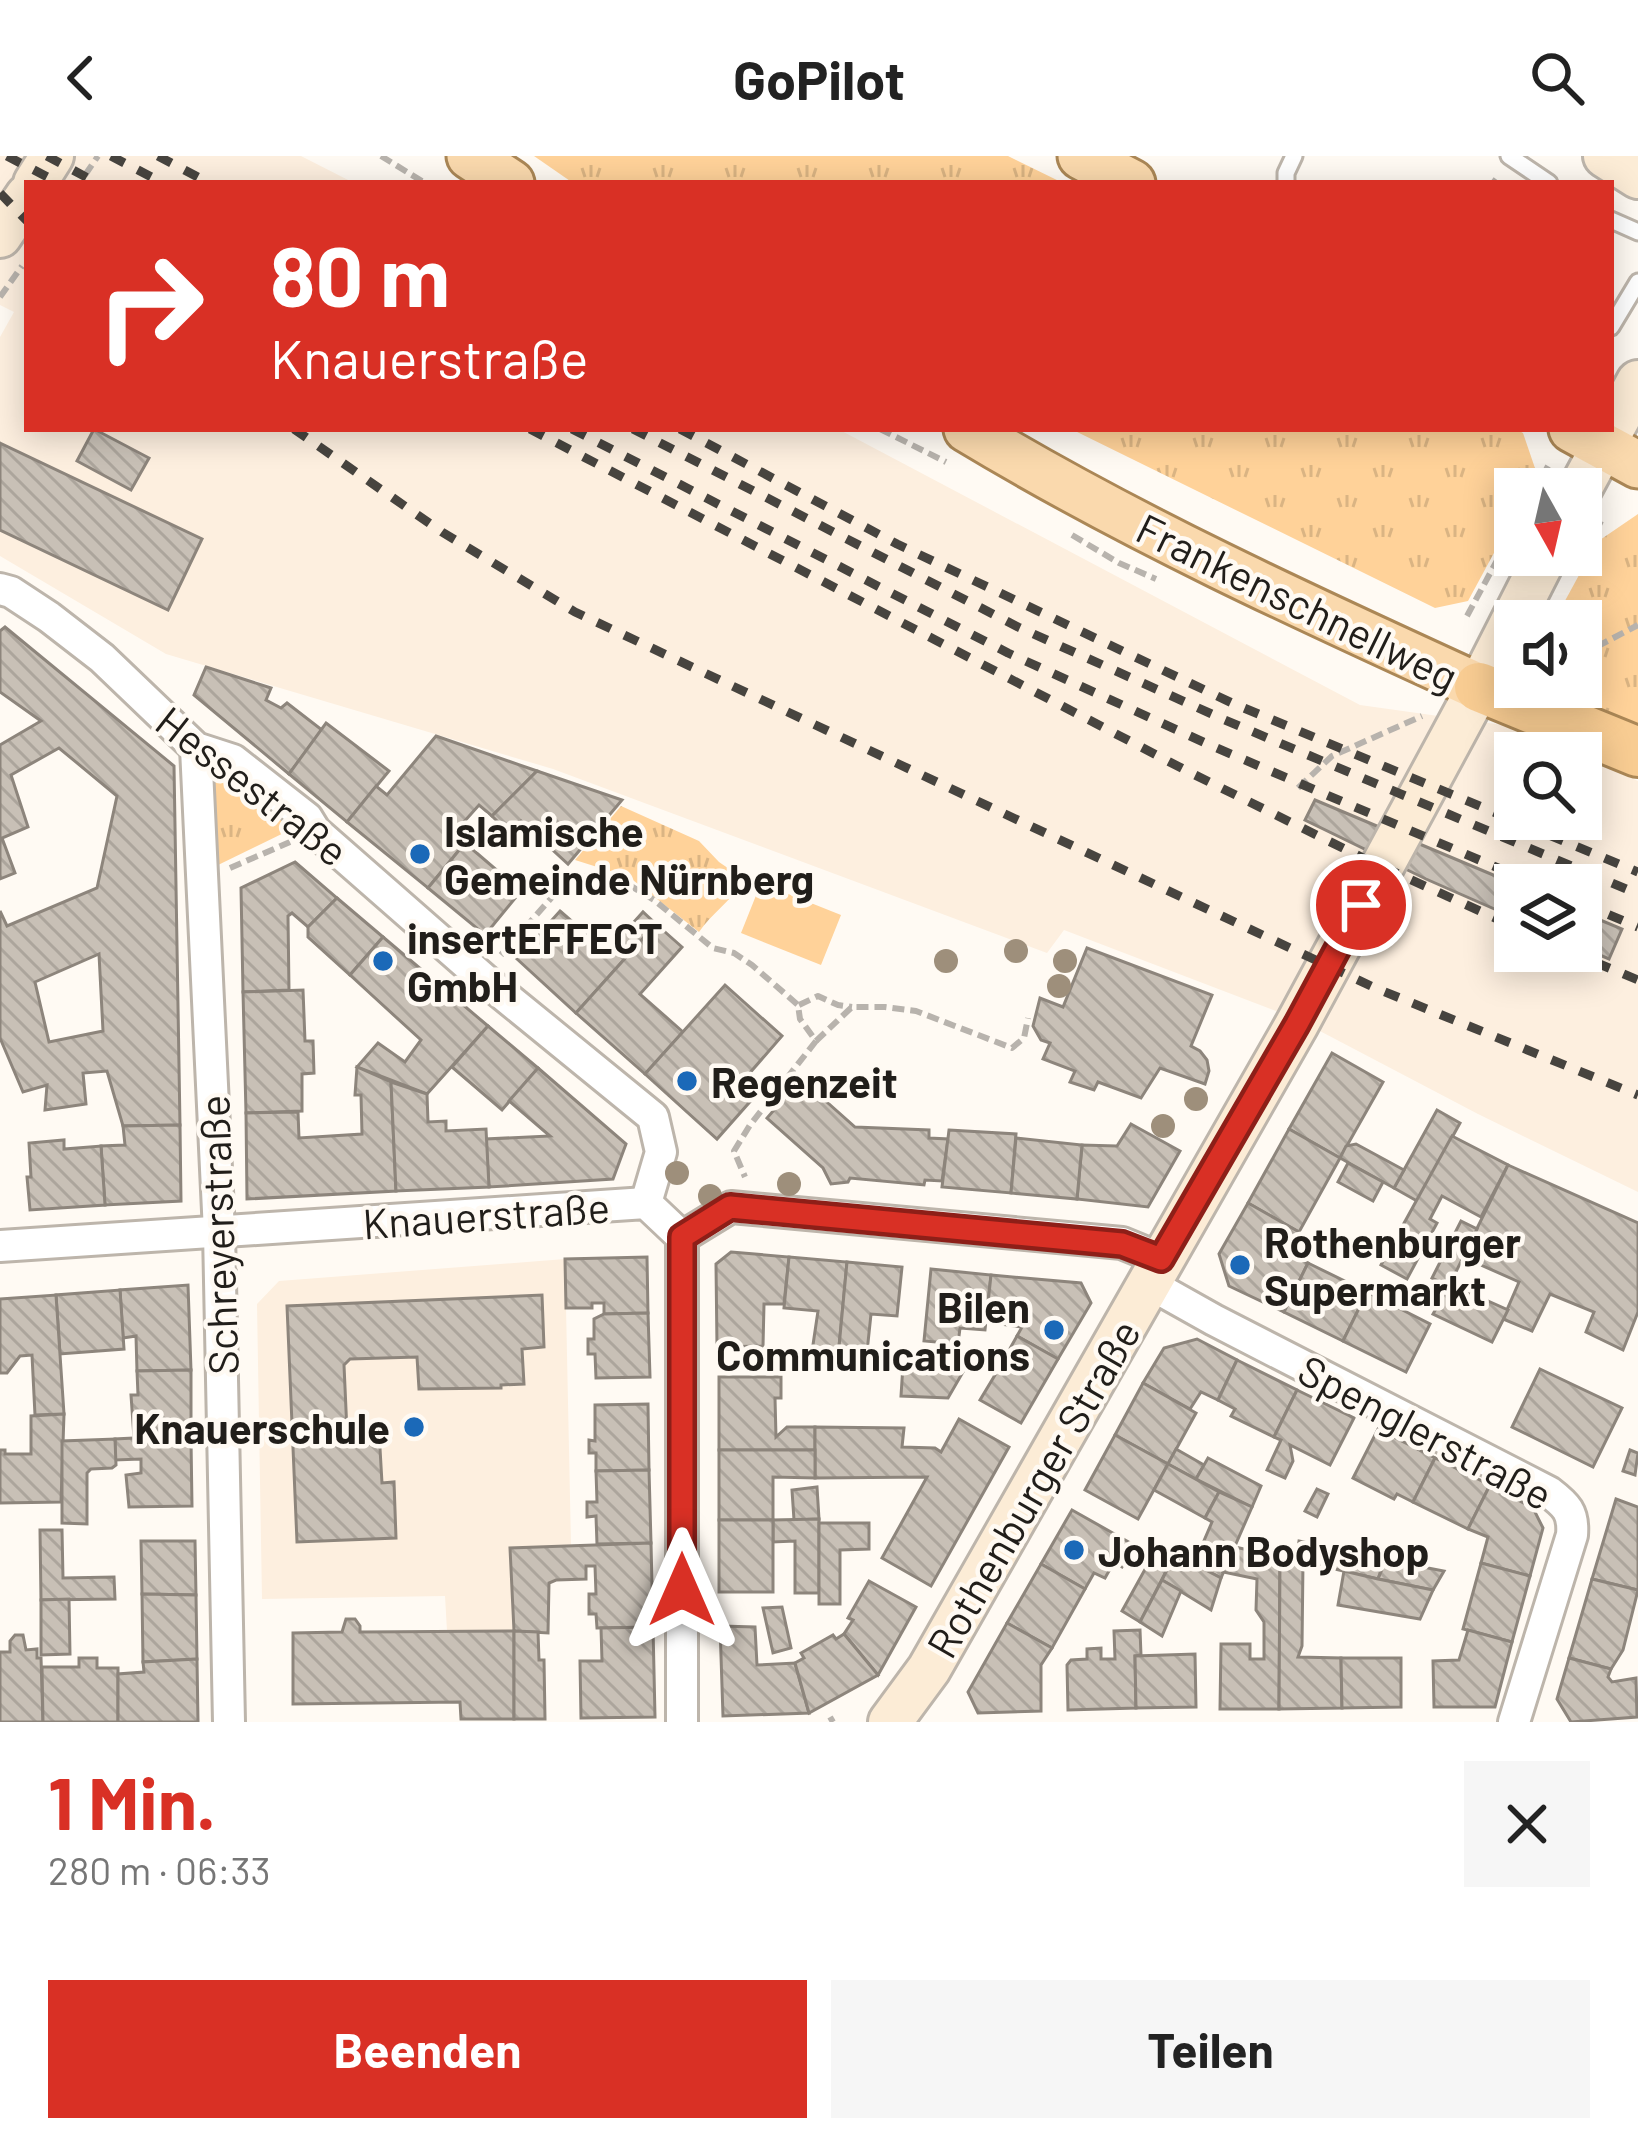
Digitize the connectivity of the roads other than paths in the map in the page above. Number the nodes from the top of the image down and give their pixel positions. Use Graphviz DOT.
graph roads {
  1 [pos="470,156"];
  2 [pos="1081,156"];
  3 [pos="1119,156"];
  4 [pos="1509,156"];
  5 [pos="1605,156"];
  6 [pos="1638,177"];
  7 [pos="506,180"];
  8 [pos="1126,180"];
  9 [pos="1146,180"];
  10 [pos="1545,180"];
  11 [pos="24,200"];
  12 [pos="0,236"];
  13 [pos="1638,283"];
  14 [pos="1614,322"];
  15 [pos="1638,382"];
  16 [pos="1614,427"];
  17 [pos="973,432"];
  18 [pos="1612,432"];
  19 [pos="1593,467"];
  20 [pos="1553,576"];
  21 [pos="0,589"];
  22 [pos="1479,687"];
  23 [pos="196,748"];
  24 [pos="1638,752"];
  25 [pos="646,1203"];
  26 [pos="219,1232"];
  27 [pos="682,1237"];
  28 [pos="0,1246"];
  29 [pos="1155,1271"];
  30 [pos="893,1721"];
  31 [pos="230,1722"];
  32 [pos="682,1722"];
  33 [pos="1514,1722"];
  1 -- 7 [label="main road"];
  2 -- 8 [label="main road"];
  3 -- 9 [label="main road"];
  4 -- 10 [label="lane"];
  5 -- 6 [label="main road"];
  11 -- 12 [label="main road"];
  13 -- 14 [label="lane"];
  15 -- 16 [label="main road"];
  17 -- 22 [label="main road, Frankenschnellweg"];
  18 -- 19 [label="main road"];
  20 -- 22 [label="main road, Rothenburger Straße"];
  21 -- 23 [label="street, Hessestraße"];
  22 -- 24 [label="highway, Frankenschnellweg"];
  22 -- 29 [label="main road, Rothenburger Straße"];
  23 -- 25 [label="street, Hessestraße"];
  23 -- 26 [label="street, Schreyerstraße"];
  25 -- 26 [label="street, Knauerstraße"];
  25 -- 27 [label="street, Knauerstraße"];
  26 -- 28 [label="street, Knauerstraße"];
  26 -- 31 [label="street, Schreyerstraße"];
  27 -- 29 [label="street"];
  27 -- 32 [label="street"];
  29 -- 30 [label="main road, Rothenburger Straße"];
  29 -- 33 [label="street, Spenglerstraße"];
}
